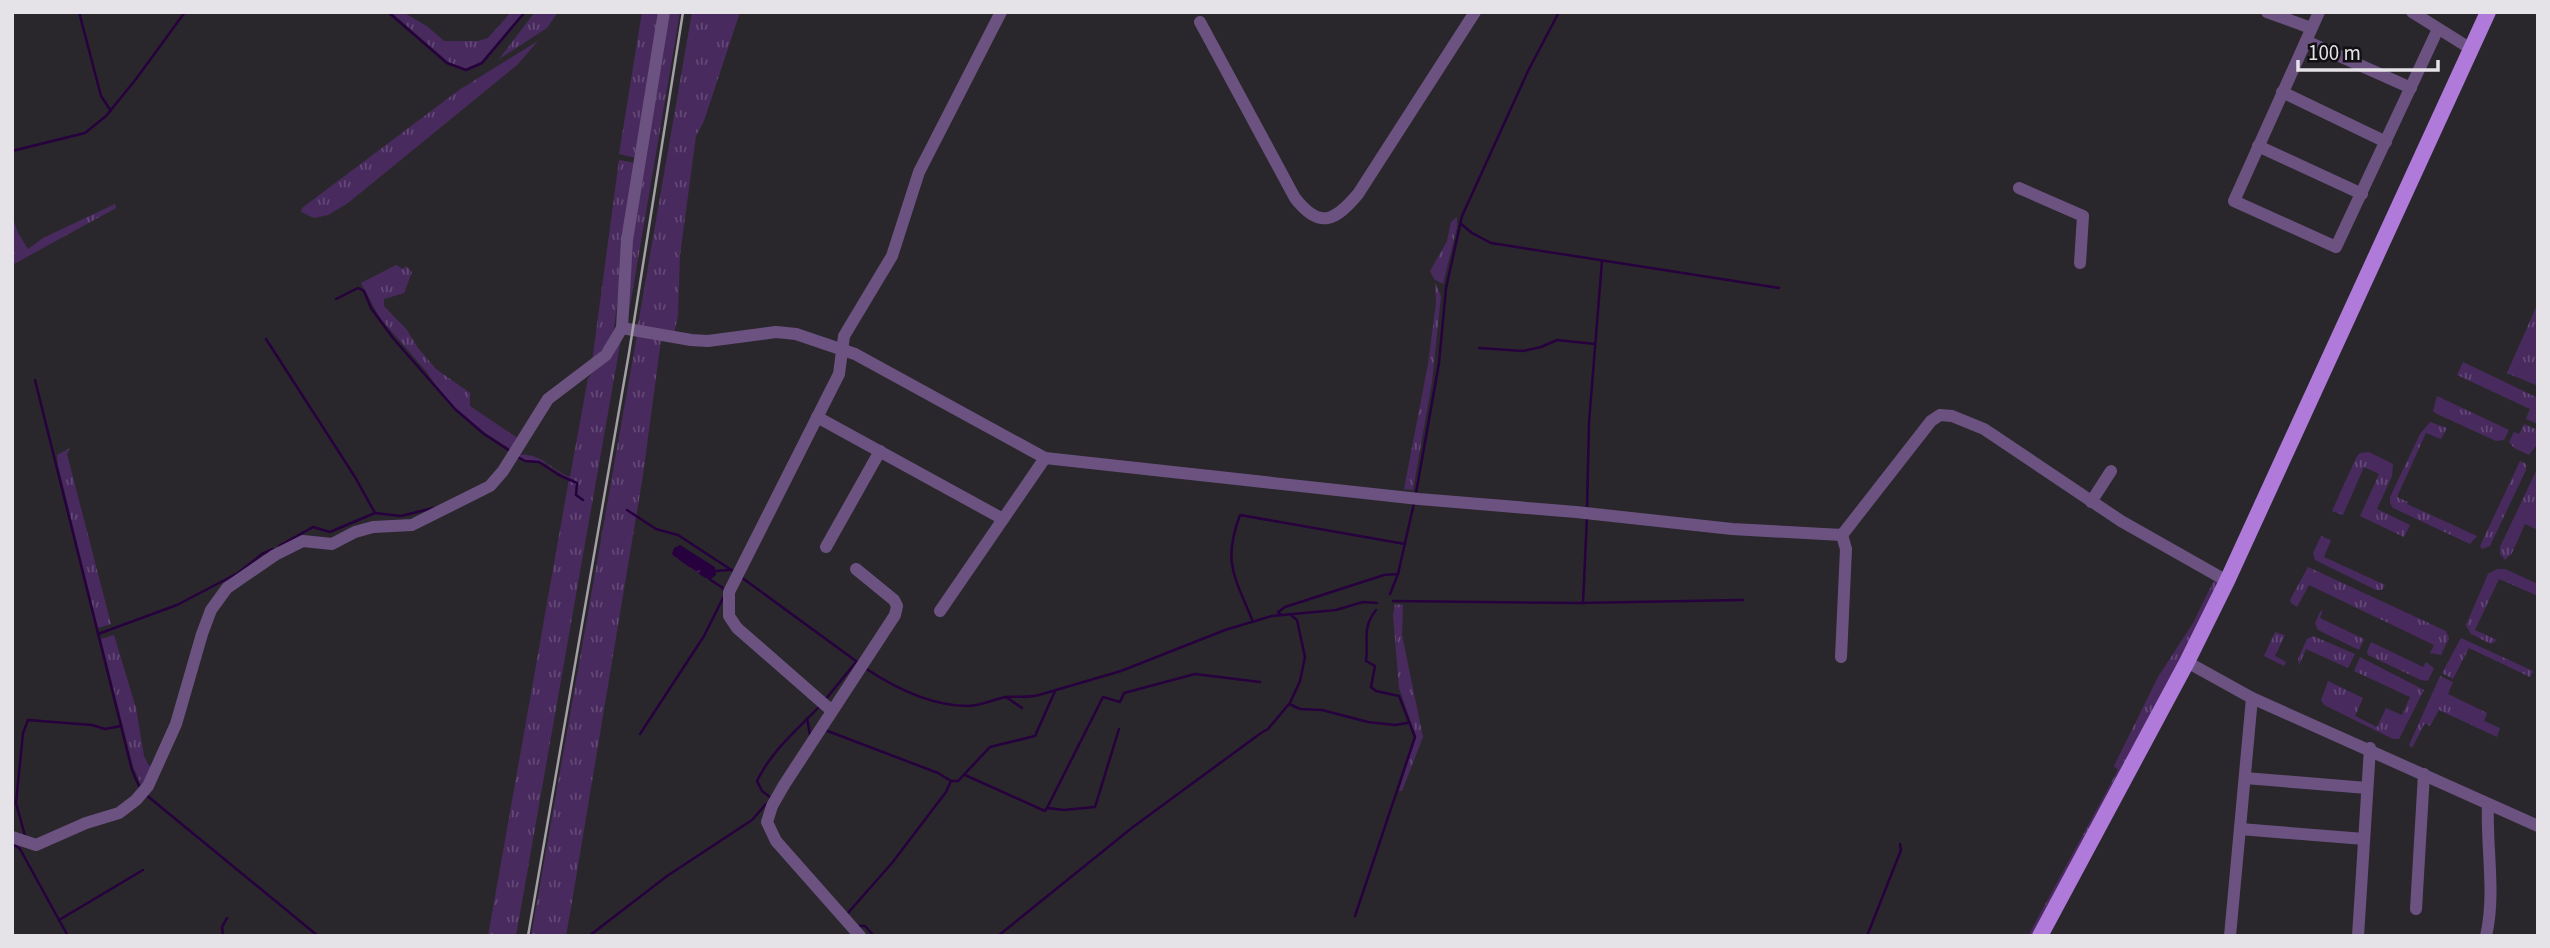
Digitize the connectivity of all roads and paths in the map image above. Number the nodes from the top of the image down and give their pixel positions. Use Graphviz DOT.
graph roads {
  1 [pos="664,12"];
  2 [pos="1001,12"];
  3 [pos="1475,12"];
  4 [pos="2267,12"];
  5 [pos="2319,12"];
  6 [pos="2412,12"];
  7 [pos="2488,12"];
  8 [pos="1200,22"];
  9 [pos="2311,28"];
  10 [pos="2438,29"];
  11 [pos="2306,41"];
  12 [pos="2471,49"];
  13 [pos="2411,88"];
  14 [pos="2282,92"];
  15 [pos="2386,142"];
  16 [pos="2258,146"];
  17 [pos="2019,188"];
  18 [pos="2362,194"];
  19 [pos="2080,263"];
  20 [pos="622,328"];
  21 [pos="841,350"];
  22 [pos="817,417"];
  23 [pos="880,451"];
  24 [pos="1045,458"];
  25 [pos="2111,471"];
  26 [pos="2091,502"];
  27 [pos="1003,519"];
  28 [pos="1842,535"];
  29 [pos="826,547"];
  30 [pos="856,569"];
  31 [pos="2227,581"];
  32 [pos="940,611"];
  33 [pos="1842,657"];
  34 [pos="2187,662"];
  35 [pos="2252,698"];
  36 [pos="832,711"];
  37 [pos="2370,748"];
  38 [pos="2424,774"];
  39 [pos="2245,778"];
  40 [pos="2367,788"];
  41 [pos="2488,804"];
  42 [pos="2538,826"];
  43 [pos="2241,829"];
  44 [pos="12,837"];
  45 [pos="2364,839"];
  46 [pos="2416,909"];
  47 [pos="860,936"];
  48 [pos="2040,936"];
  49 [pos="2230,936"];
  50 [pos="2358,936"];
  51 [pos="2487,936"];
  1 -- 20 [label="street"];
  2 -- 21 [label="street"];
  3 -- 8 [label="street"];
  4 -- 9 [label="street"];
  5 -- 9 [label="street"];
  6 -- 10 [label="street"];
  7 -- 12 [label="main road"];
  9 -- 11 [label="street"];
  10 -- 12 [label="street"];
  10 -- 13 [label="street"];
  11 -- 13 [label="street"];
  11 -- 14 [label="street"];
  12 -- 31 [label="main road"];
  13 -- 15 [label="street"];
  14 -- 15 [label="street"];
  14 -- 16 [label="street"];
  15 -- 18 [label="street"];
  16 -- 18 [label="street"];
  16 -- 18 [label="street"];
  17 -- 19 [label="street"];
  20 -- 21 [label="street"];
  20 -- 44 [label="street"];
  21 -- 22 [label="street"];
  21 -- 24 [label="street"];
  22 -- 23 [label="street"];
  22 -- 36 [label="street"];
  23 -- 27 [label="street"];
  23 -- 29 [label="street"];
  24 -- 27 [label="street"];
  24 -- 28 [label="street"];
  25 -- 26 [label="street"];
  26 -- 28 [label="street"];
  26 -- 31 [label="street"];
  27 -- 32 [label="street"];
  28 -- 33 [label="street"];
  30 -- 36 [label="street"];
  31 -- 34 [label="main road"];
  34 -- 35 [label="street"];
  34 -- 48 [label="main road"];
  35 -- 37 [label="street"];
  35 -- 39 [label="street"];
  36 -- 47 [label="street"];
  37 -- 38 [label="street"];
  37 -- 40 [label="street"];
  38 -- 41 [label="street"];
  38 -- 46 [label="street"];
  39 -- 40 [label="street"];
  39 -- 43 [label="street"];
  40 -- 45 [label="street"];
  41 -- 42 [label="street"];
  41 -- 51 [label="street"];
  43 -- 45 [label="street"];
  43 -- 49 [label="street"];
  45 -- 50 [label="street"];
}
